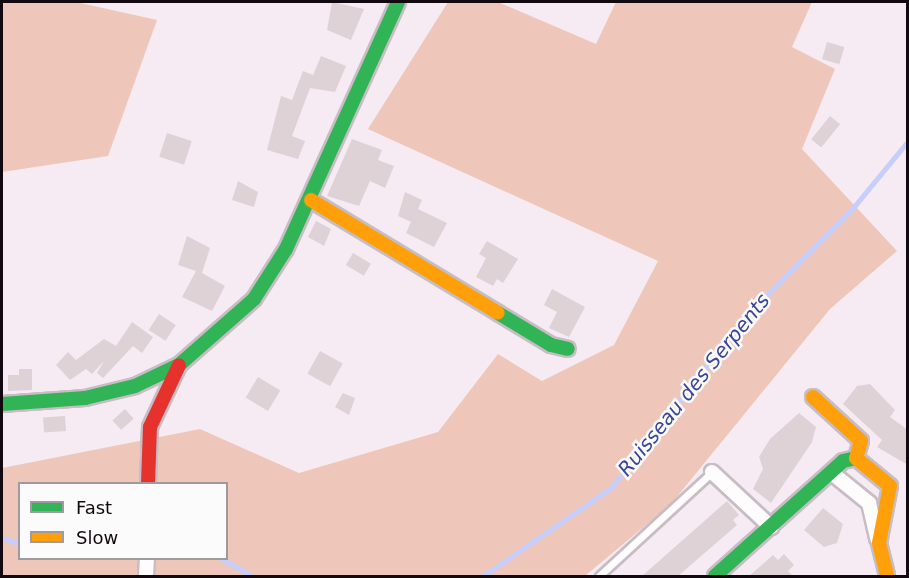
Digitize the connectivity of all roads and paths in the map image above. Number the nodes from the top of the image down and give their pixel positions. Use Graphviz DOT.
graph roads {
  1 [pos="398,2"];
  2 [pos="311,201"];
  3 [pos="568,349"];
  4 [pos="179,365"];
  5 [pos="813,397"];
  6 [pos="2,404"];
  7 [pos="856,458"];
  8 [pos="712,472"];
  9 [pos="832,473"];
  10 [pos="148,482"];
  11 [pos="771,527"];
  12 [pos="879,543"];
  13 [pos="147,560"];
  14 [pos="146,575"];
  15 [pos="599,576"];
  16 [pos="715,576"];
  17 [pos="886,576"];
  1 -- 2 [label="street"];
  2 -- 3 [label="street"];
  2 -- 4 [label="street"];
  4 -- 6 [label="street"];
  4 -- 10 [label="street"];
  5 -- 7 [label="street"];
  7 -- 9 [label="street"];
  7 -- 12 [label="street"];
  8 -- 11 [label="street"];
  8 -- 15 [label="lane"];
  9 -- 11 [label="street"];
  9 -- 12 [label="street"];
  11 -- 16 [label="street"];
  12 -- 17 [label="street"];
  13 -- 14 [label="street"];
}
